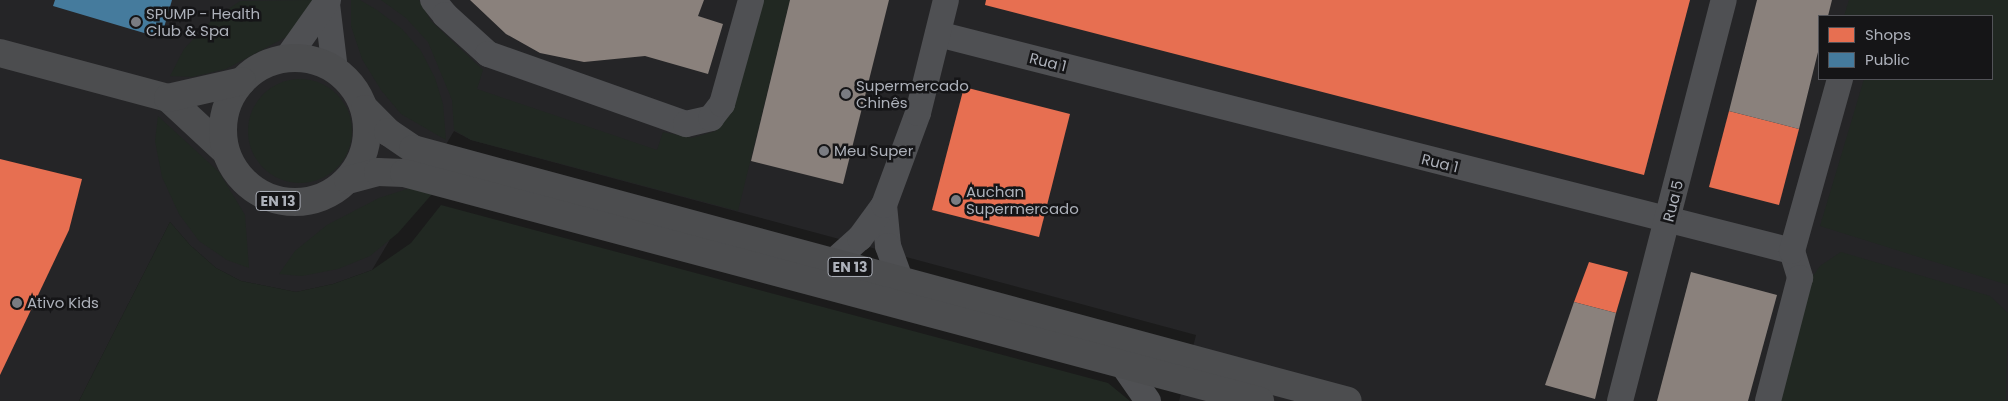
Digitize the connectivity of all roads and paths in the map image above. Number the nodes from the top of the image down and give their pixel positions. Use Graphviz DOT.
graph roads {
  1 [pos="434,0"];
  2 [pos="751,0"];
  3 [pos="946,0"];
  4 [pos="1724,0"];
  5 [pos="327,2"];
  6 [pos="938,34"];
  7 [pos="0,53"];
  8 [pos="287,58"];
  9 [pos="335,70"];
  10 [pos="1840,80"];
  11 [pos="242,81"];
  12 [pos="168,98"];
  13 [pos="365,110"];
  14 [pos="225,151"];
  15 [pos="348,180"];
  16 [pos="884,204"];
  17 [pos="1668,221"];
  18 [pos="637,234"];
  19 [pos="1792,251"];
  20 [pos="833,262"];
  21 [pos="901,282"];
  22 [pos="1123,365"];
  23 [pos="1206,395"];
  24 [pos="1148,401"];
  25 [pos="1260,401"];
  26 [pos="1348,401"];
  27 [pos="1620,401"];
  28 [pos="1768,401"];
  1 -- 2 [label="street"];
  3 -- 6 [label="street"];
  4 -- 17 [label="street, Rua 5"];
  5 -- 8 [label="street"];
  5 -- 9 [label="street"];
  6 -- 16 [label="street"];
  6 -- 17 [label="street, Rua 1"];
  7 -- 12 [label="main road, EN 13"];
  8 -- 9 [label="main road, EN 13"];
  8 -- 11 [label="main road, EN 13"];
  9 -- 13 [label="main road, EN 13"];
  10 -- 19 [label="street"];
  11 -- 12 [label="main road, EN 13"];
  11 -- 14 [label="main road, EN 13"];
  12 -- 14 [label="main road, EN 13"];
  13 -- 15 [label="main road, EN 13"];
  13 -- 20 [label="main road, EN 13"];
  14 -- 15 [label="main road, EN 13"];
  15 -- 18 [label="main road, EN 13"];
  16 -- 20 [label="street"];
  16 -- 21 [label="street"];
  17 -- 19 [label="street, Rua 1"];
  17 -- 27 [label="street, Rua 5"];
  18 -- 20 [label="main road"];
  18 -- 22 [label="main road, EN 13"];
  19 -- 28 [label="street"];
  20 -- 21 [label="main road, EN 13"];
  21 -- 26 [label="main road, EN 13"];
  22 -- 23 [label="main road, EN 13"];
  22 -- 24 [label="street"];
  23 -- 25 [label="main road, EN 13"];
}
